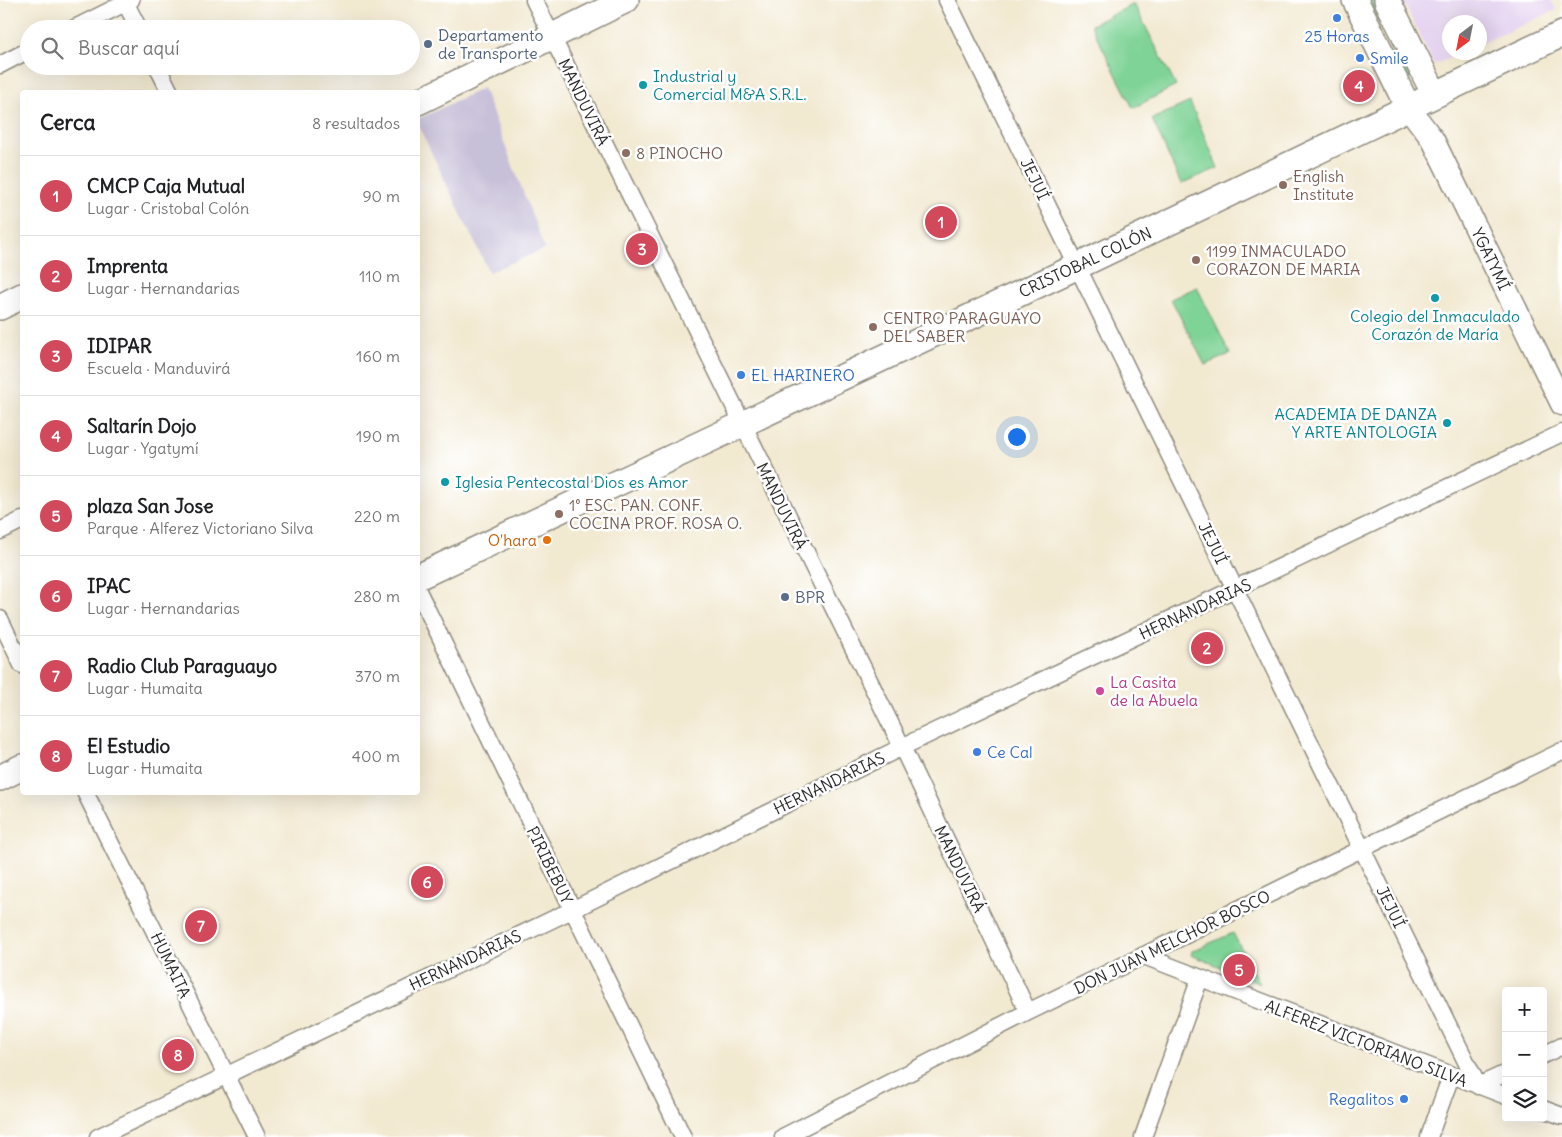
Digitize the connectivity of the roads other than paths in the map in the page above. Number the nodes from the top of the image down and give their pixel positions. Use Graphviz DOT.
graph roads {
  1 [pos="534,0"];
  2 [pos="626,0"];
  3 [pos="947,0"];
  4 [pos="1355,0"];
  5 [pos="1387,0"];
  6 [pos="127,1"];
  7 [pos="90,20"];
  8 [pos="134,20"];
  9 [pos="1562,34"];
  10 [pos="552,36"];
  11 [pos="20,54"];
  12 [pos="0,64"];
  13 [pos="162,75"];
  14 [pos="169,90"];
  15 [pos="1435,95"];
  16 [pos="420,101"];
  17 [pos="1408,107"];
  18 [pos="1433,140"];
  19 [pos="1078,266"];
  20 [pos="20,297"];
  21 [pos="0,307"];
  22 [pos="1562,404"];
  23 [pos="741,423"];
  24 [pos="1562,433"];
  25 [pos="20,521"];
  26 [pos="0,531"];
  27 [pos="420,576"];
  28 [pos="1236,590"];
  29 [pos="420,596"];
  30 [pos="0,619"];
  31 [pos="20,661"];
  32 [pos="902,748"];
  33 [pos="1562,751"];
  34 [pos="20,768"];
  35 [pos="0,778"];
  36 [pos="86,795"];
  37 [pos="1362,849"];
  38 [pos="572,910"];
  39 [pos="1144,956"];
  40 [pos="1200,978"];
  41 [pos="1028,1012"];
  42 [pos="1562,1046"];
  43 [pos="1547,1053"];
  44 [pos="225,1074"];
  45 [pos="1502,1075"];
  46 [pos="1451,1076"];
  47 [pos="1478,1086"];
  48 [pos="1502,1095"];
  49 [pos="1547,1110"];
  50 [pos="1562,1116"];
  51 [pos="98,1137"];
  52 [pos="257,1137"];
  53 [pos="683,1137"];
  54 [pos="783,1137"];
  55 [pos="1143,1137"];
  56 [pos="1430,1137"];
  1 -- 10 [label="street, MANDUVIRÁ"];
  2 -- 10 [label="main road"];
  3 -- 19 [label="street, JEJUÍ"];
  4 -- 17 [label="main road, YGATYMÍ"];
  5 -- 15 [label="main road"];
  6 -- 7 [label="street"];
  6 -- 8 [label="street"];
  9 -- 15 [label="main road, CRISTOBAL COLÓN"];
  10 -- 16 [label="main road"];
  10 -- 23 [label="street, MANDUVIRÁ"];
  11 -- 12 [label="street"];
  13 -- 14 [label="street"];
  15 -- 17 [label="main road, CRISTOBAL COLÓN"];
  15 -- 18 [label="street, YGATYMÍ"];
  17 -- 18 [label="street, YGATYMÍ"];
  17 -- 19 [label="main road, CRISTOBAL COLÓN"];
  18 -- 22 [label="street, YGATYMÍ"];
  19 -- 23 [label="main road, CRISTOBAL COLÓN"];
  19 -- 28 [label="street, JEJUÍ"];
  20 -- 21 [label="main road"];
  23 -- 27 [label="main road, CRISTOBAL COLÓN"];
  23 -- 32 [label="street, MANDUVIRÁ"];
  24 -- 28 [label="street, HERNANDARIAS"];
  25 -- 26 [label="street"];
  28 -- 32 [label="street, HERNANDARIAS"];
  28 -- 37 [label="street, JEJUÍ"];
  29 -- 38 [label="street, PIRIBEBUY"];
  30 -- 31 [label="street"];
  32 -- 38 [label="street, HERNANDARIAS"];
  32 -- 41 [label="street, MANDUVIRÁ"];
  33 -- 37 [label="street, DON JUAN MELCHOR BOSCO"];
  34 -- 35 [label="main road"];
  36 -- 44 [label="street, HUMAITA"];
  37 -- 39 [label="street, DON JUAN MELCHOR BOSCO"];
  37 -- 47 [label="street, JEJUÍ"];
  38 -- 44 [label="street, HERNANDARIAS"];
  38 -- 53 [label="street, PIRIBEBUY"];
  39 -- 40 [label="street, ALFEREZ VICTORIANO SILVA"];
  39 -- 41 [label="street, DON JUAN MELCHOR BOSCO"];
  40 -- 46 [label="street, ALFEREZ VICTORIANO SILVA"];
  40 -- 55 [label="street"];
  41 -- 54 [label="street, DON JUAN MELCHOR BOSCO"];
  42 -- 43 [label="street"];
  44 -- 51 [label="street, HERNANDARIAS"];
  44 -- 52 [label="street, HUMAITA"];
  45 -- 47 [label="street"];
  46 -- 47 [label="street, ALFEREZ VICTORIANO SILVA"];
  46 -- 56 [label="street"];
  47 -- 48 [label="street, ALFEREZ VICTORIANO SILVA"];
  49 -- 50 [label="street"];
}
